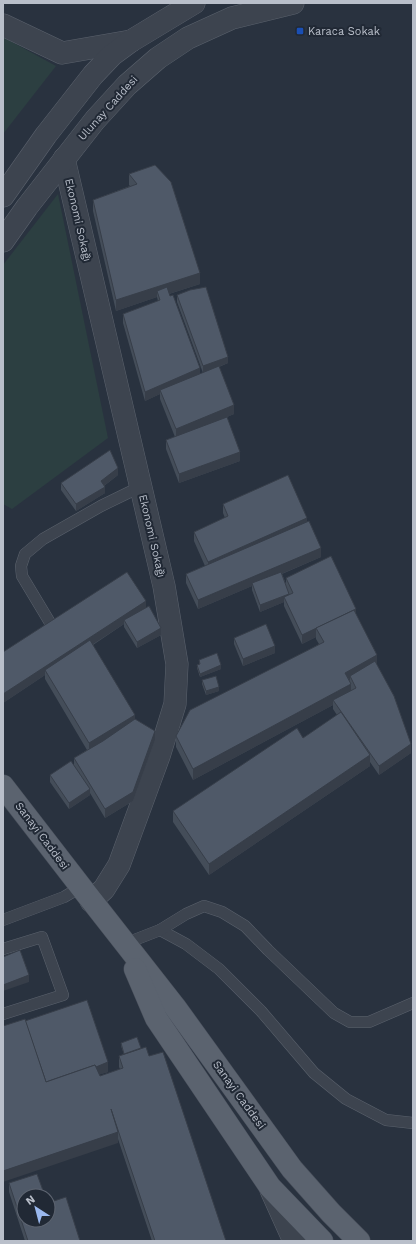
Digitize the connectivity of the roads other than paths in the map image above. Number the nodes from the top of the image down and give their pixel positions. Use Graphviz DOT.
graph roads {
  1 [pos="194,3"];
  2 [pos="293,3"];
  3 [pos="3,25"];
  4 [pos="130,41"];
  5 [pos="64,159"];
  6 [pos="3,196"];
  7 [pos="3,241"];
  8 [pos="140,487"];
  9 [pos="49,621"];
  10 [pos="3,786"];
  11 [pos="86,894"];
  12 [pos="3,920"];
  13 [pos="160,930"];
  14 [pos="124,944"];
  15 [pos="3,949"];
  16 [pos="413,1003"];
  17 [pos="3,1014"];
  18 [pos="413,1123"];
  19 [pos="323,1203"];
  20 [pos="302,1235"];
  21 [pos="322,1241"];
  22 [pos="359,1241"];
  1 -- 4 [label="street"];
  2 -- 5 [label="street, Ulunay Caddesi"];
  3 -- 4 [label="street"];
  4 -- 6 [label="street"];
  5 -- 7 [label="street, Ulunay Caddesi"];
  5 -- 8 [label="street, Ekonomi Sokağı"];
  8 -- 9 [label="lane"];
  8 -- 11 [label="street, Ekonomi Sokağı"];
  10 -- 11 [label="main road, Sanayi Caddesi"];
  11 -- 12 [label="lane"];
  11 -- 14 [label="main road, Sanayi Caddesi"];
  13 -- 14 [label="lane"];
  13 -- 16 [label="lane"];
  13 -- 18 [label="lane"];
  14 -- 19 [label="main road, Sanayi Caddesi"];
  14 -- 20 [label="main road, Sanayi Caddesi"];
  15 -- 17 [label="lane"];
  19 -- 20 [label="street"];
  19 -- 22 [label="main road, Sanayi Caddesi"];
  20 -- 21 [label="main road, Sanayi Caddesi"];
}
